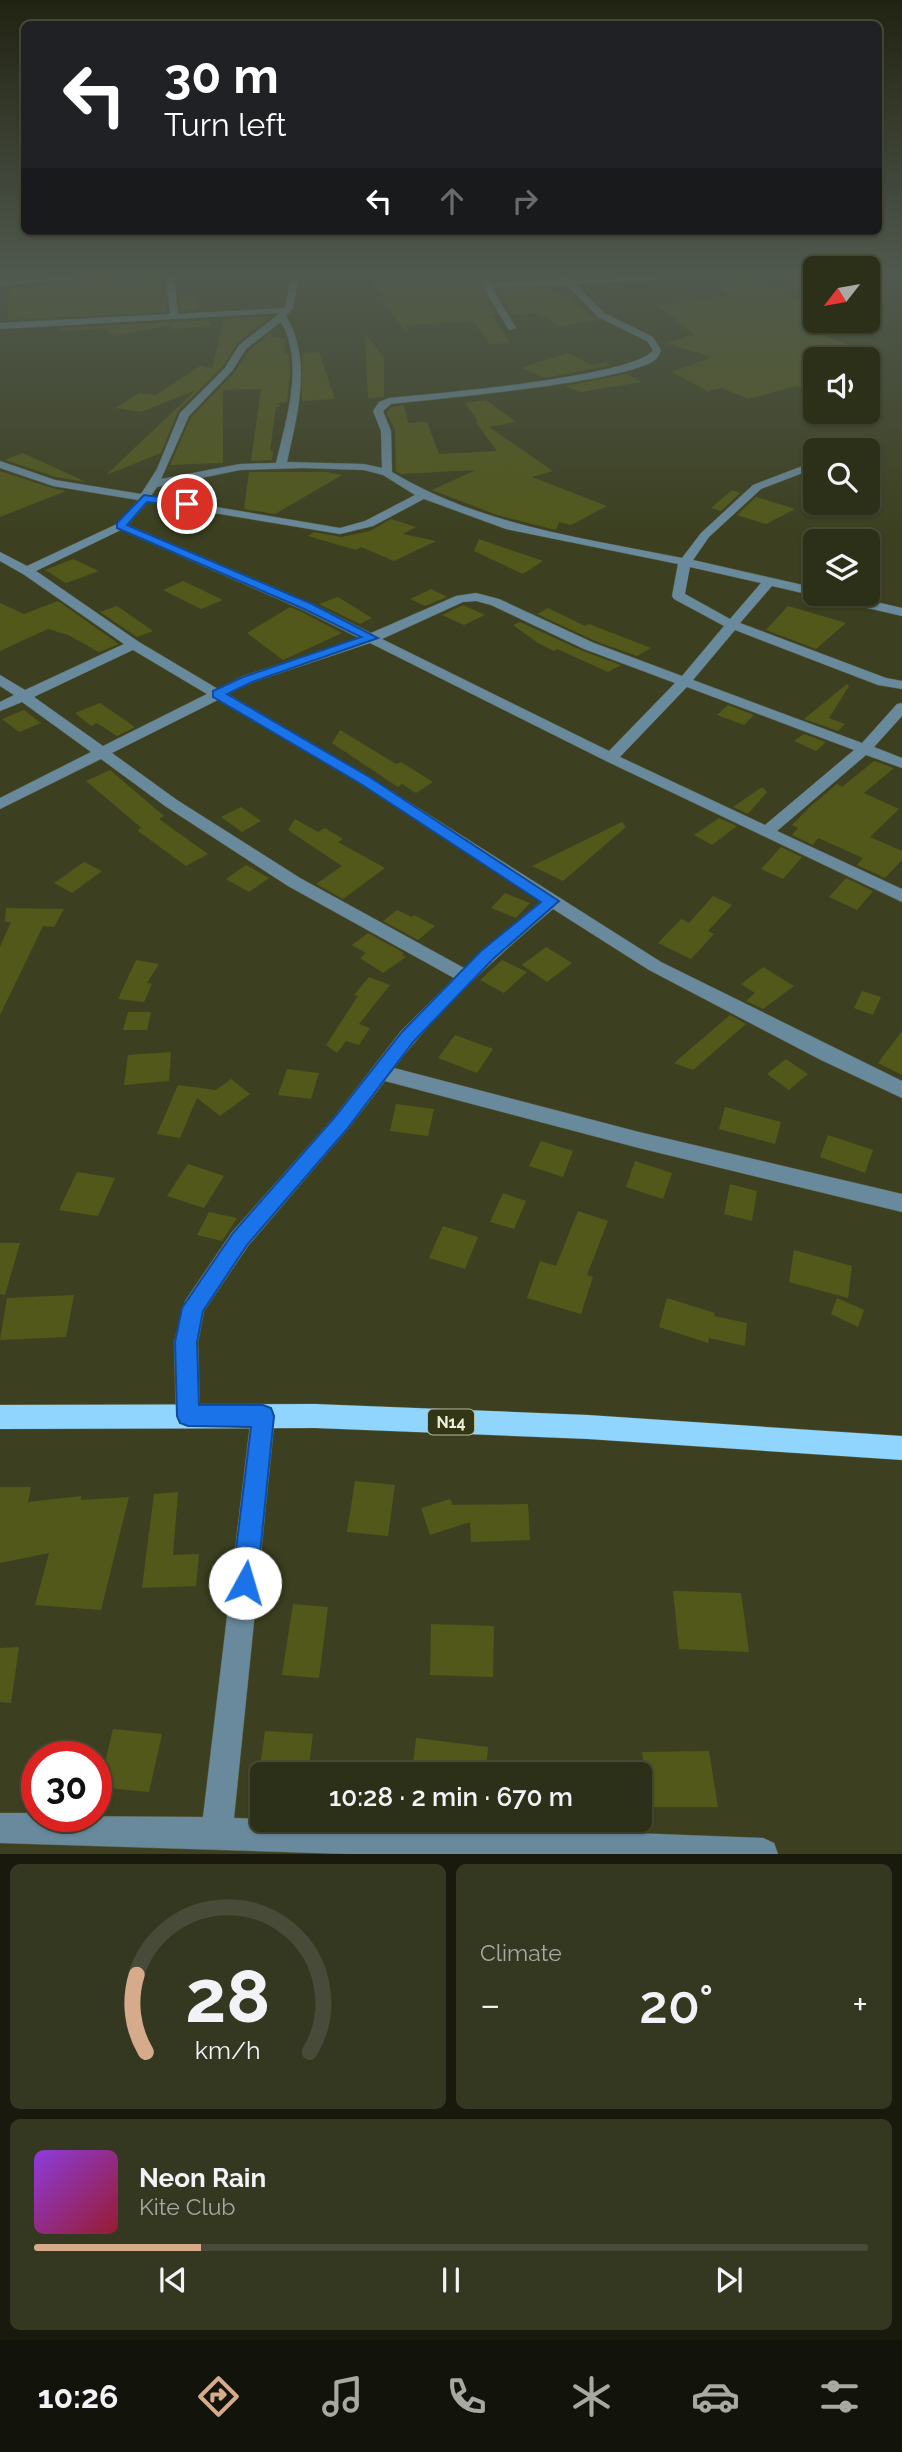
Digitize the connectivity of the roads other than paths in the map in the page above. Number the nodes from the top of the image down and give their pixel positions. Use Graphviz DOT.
graph roads {
  1 [pos="233,363"];
  2 [pos="296,363"];
  3 [pos="640,363"];
  4 [pos="0,464"];
  5 [pos="281,466"];
  6 [pos="803,469"];
  7 [pos="387,473"];
  8 [pos="153,484"];
  9 [pos="423,495"];
  10 [pos="144,498"];
  11 [pos="121,526"];
  12 [pos="0,556"];
  13 [pos="685,562"];
  14 [pos="27,571"];
  15 [pos="769,581"];
  16 [pos="803,589"];
  17 [pos="875,606"];
  18 [pos="902,612"];
  19 [pos="730,624"];
  20 [pos="372,638"];
  21 [pos="134,645"];
  22 [pos="0,679"];
  23 [pos="684,682"];
  24 [pos="902,685"];
  25 [pos="218,694"];
  26 [pos="26,695"];
  27 [pos="902,707"];
  28 [pos="0,708"];
  29 [pos="864,749"];
  30 [pos="102,752"];
  31 [pos="611,758"];
  32 [pos="902,763"];
  33 [pos="0,804"];
  34 [pos="767,831"];
  35 [pos="902,896"];
  36 [pos="552,901"];
  37 [pos="466,977"];
  38 [pos="380,1073"];
  39 [pos="902,1090"];
  40 [pos="902,1203"];
  41 [pos="188,1416"];
  42 [pos="263,1416"];
  43 [pos="0,1417"];
  44 [pos="902,1448"];
  45 [pos="0,1828"];
  46 [pos="218,1833"];
  47 [pos="763,1853"];
  1 -- 8 [label="street"];
  2 -- 5 [label="street"];
  3 -- 7 [label="street"];
  4 -- 10 [label="street"];
  5 -- 7 [label="street"];
  5 -- 8 [label="street"];
  6 -- 13 [label="street"];
  7 -- 9 [label="street"];
  8 -- 10 [label="street"];
  9 -- 10 [label="street"];
  9 -- 13 [label="street"];
  10 -- 11 [label="street"];
  11 -- 14 [label="street"];
  11 -- 20 [label="street"];
  12 -- 14 [label="street"];
  13 -- 15 [label="street"];
  13 -- 19 [label="street"];
  14 -- 21 [label="street"];
  15 -- 16 [label="street"];
  15 -- 19 [label="street"];
  17 -- 18 [label="street"];
  19 -- 23 [label="street"];
  19 -- 24 [label="street"];
  20 -- 23 [label="street"];
  20 -- 25 [label="street"];
  20 -- 31 [label="street"];
  21 -- 25 [label="street"];
  21 -- 26 [label="street"];
  22 -- 26 [label="street"];
  23 -- 29 [label="street"];
  23 -- 31 [label="street"];
  25 -- 30 [label="street"];
  25 -- 36 [label="street"];
  26 -- 28 [label="street"];
  26 -- 30 [label="street"];
  27 -- 29 [label="street"];
  29 -- 32 [label="street"];
  29 -- 34 [label="street"];
  30 -- 33 [label="street"];
  30 -- 37 [label="street"];
  31 -- 34 [label="street"];
  34 -- 35 [label="street"];
  36 -- 37 [label="street"];
  36 -- 39 [label="street"];
  37 -- 38 [label="street"];
  38 -- 40 [label="street"];
  38 -- 41 [label="street"];
  41 -- 42 [label="main road, N14"];
  41 -- 43 [label="main road, N14"];
  42 -- 44 [label="main road, N14"];
  42 -- 46 [label="street"];
  45 -- 46 [label="street"];
  46 -- 47 [label="street"];
}
